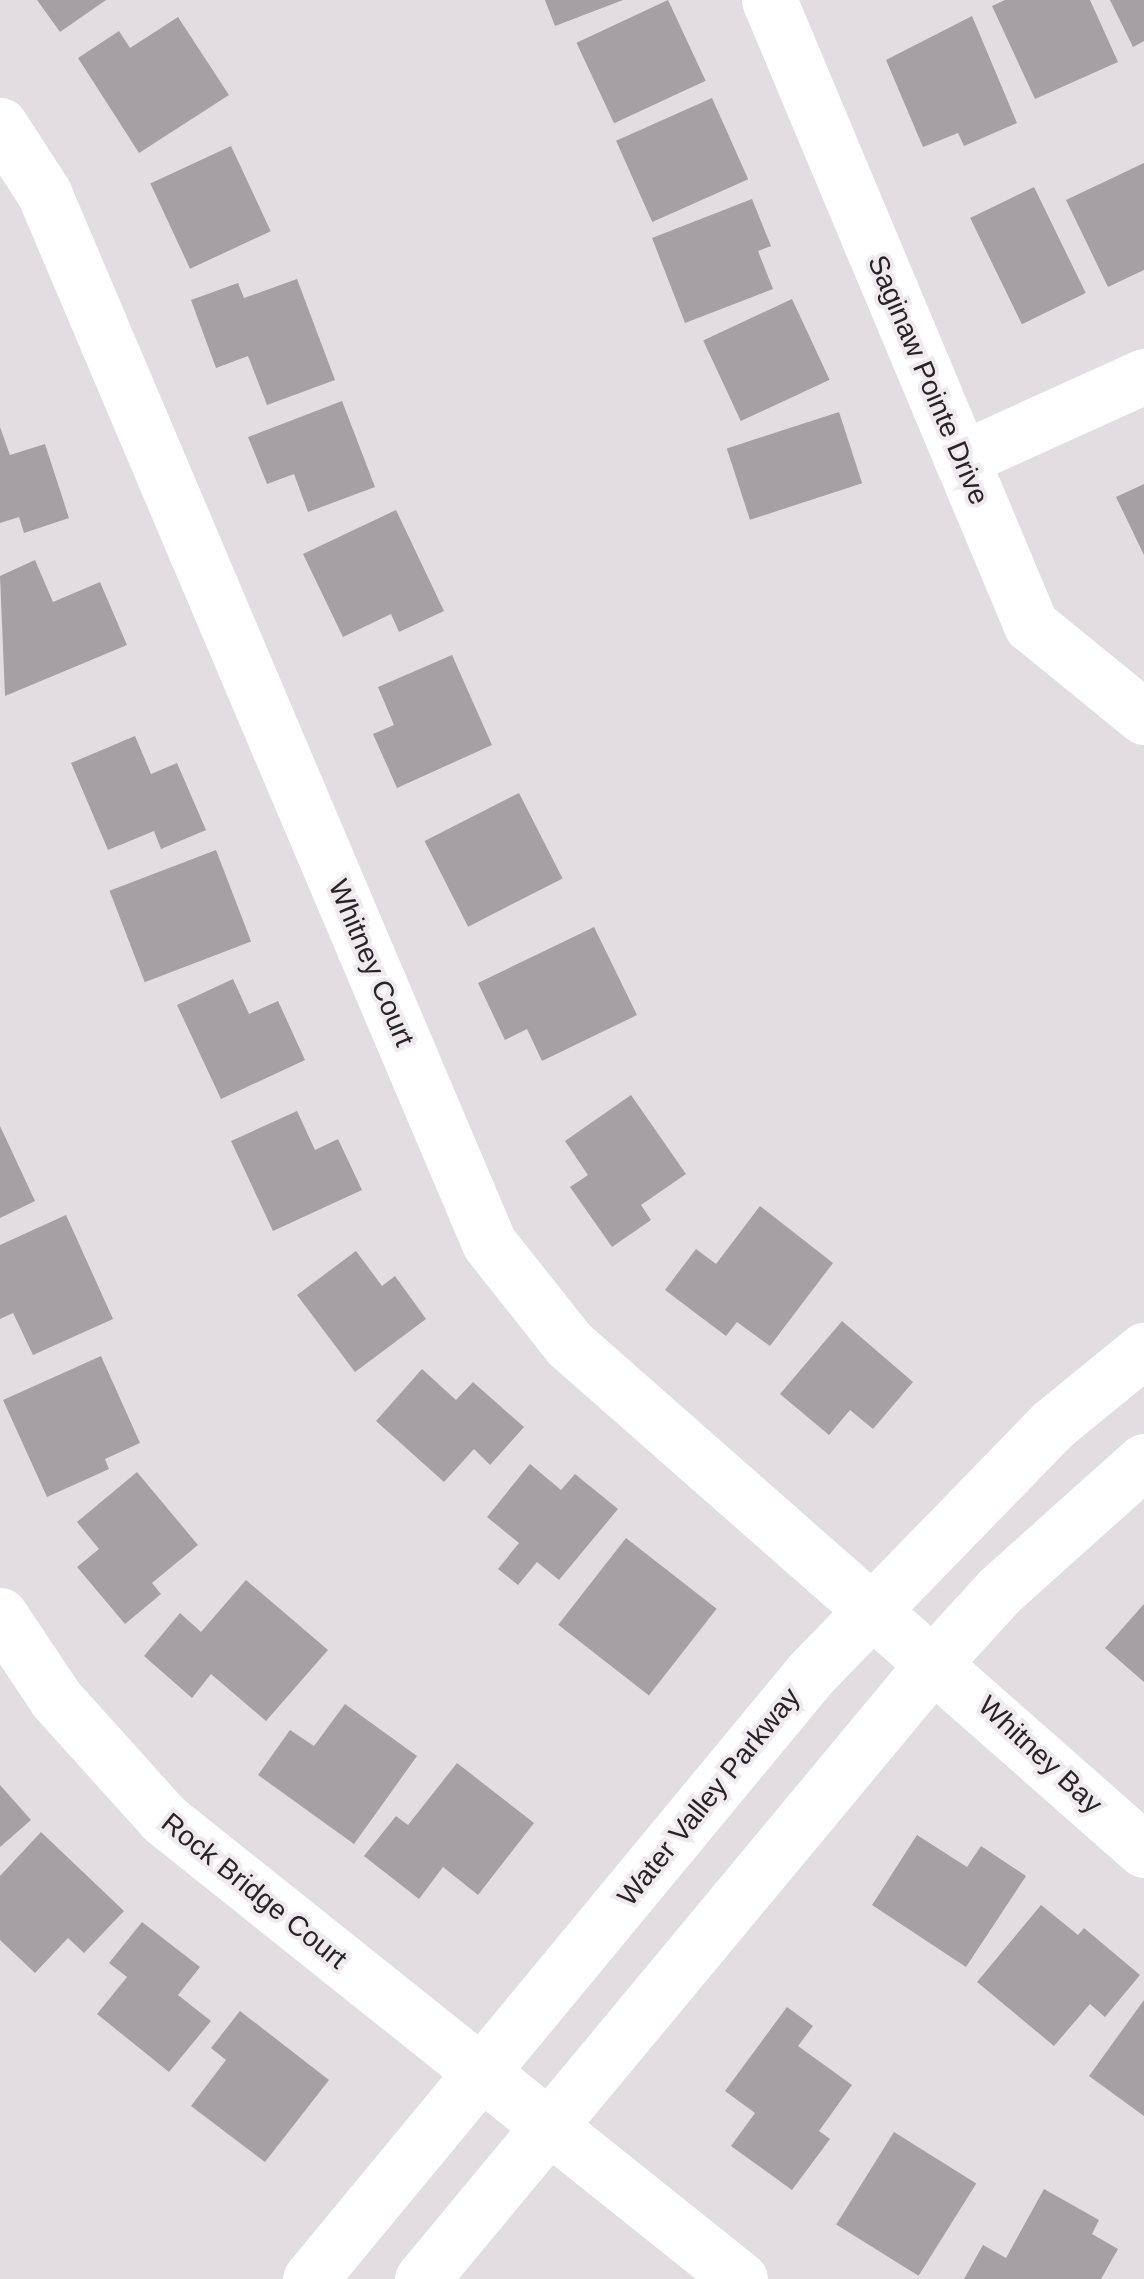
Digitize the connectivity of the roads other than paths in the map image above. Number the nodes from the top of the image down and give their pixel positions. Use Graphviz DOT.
graph roads {
  1 [pos="773,1"];
  2 [pos="0,125"];
  3 [pos="1144,376"];
  4 [pos="961,459"];
  5 [pos="1144,717"];
  6 [pos="1144,1350"];
  7 [pos="1144,1462"];
  8 [pos="872,1604"];
  9 [pos="0,1615"];
  10 [pos="936,1660"];
  11 [pos="1144,1850"];
  12 [pos="480,2076"];
  13 [pos="547,2130"];
  14 [pos="310,2279"];
  15 [pos="422,2279"];
  16 [pos="740,2279"];
  1 -- 4 [label="street, Saginaw Pointe Drive"];
  2 -- 8 [label="street, Whitney Court"];
  3 -- 4 [label="street"];
  4 -- 5 [label="street, Saginaw Pointe Drive"];
  6 -- 8 [label="street, Water Valley Parkway"];
  7 -- 10 [label="street"];
  8 -- 10 [label="street, Whitney Court"];
  8 -- 12 [label="street, Water Valley Parkway"];
  9 -- 12 [label="street, Rock Bridge Court"];
  10 -- 11 [label="street, Whitney Bay"];
  10 -- 13 [label="street"];
  12 -- 13 [label="street, Rock Bridge Court"];
  12 -- 14 [label="street, Water Valley Parkway"];
  13 -- 15 [label="street"];
  13 -- 16 [label="street, Rock Bridge Court"];
}
